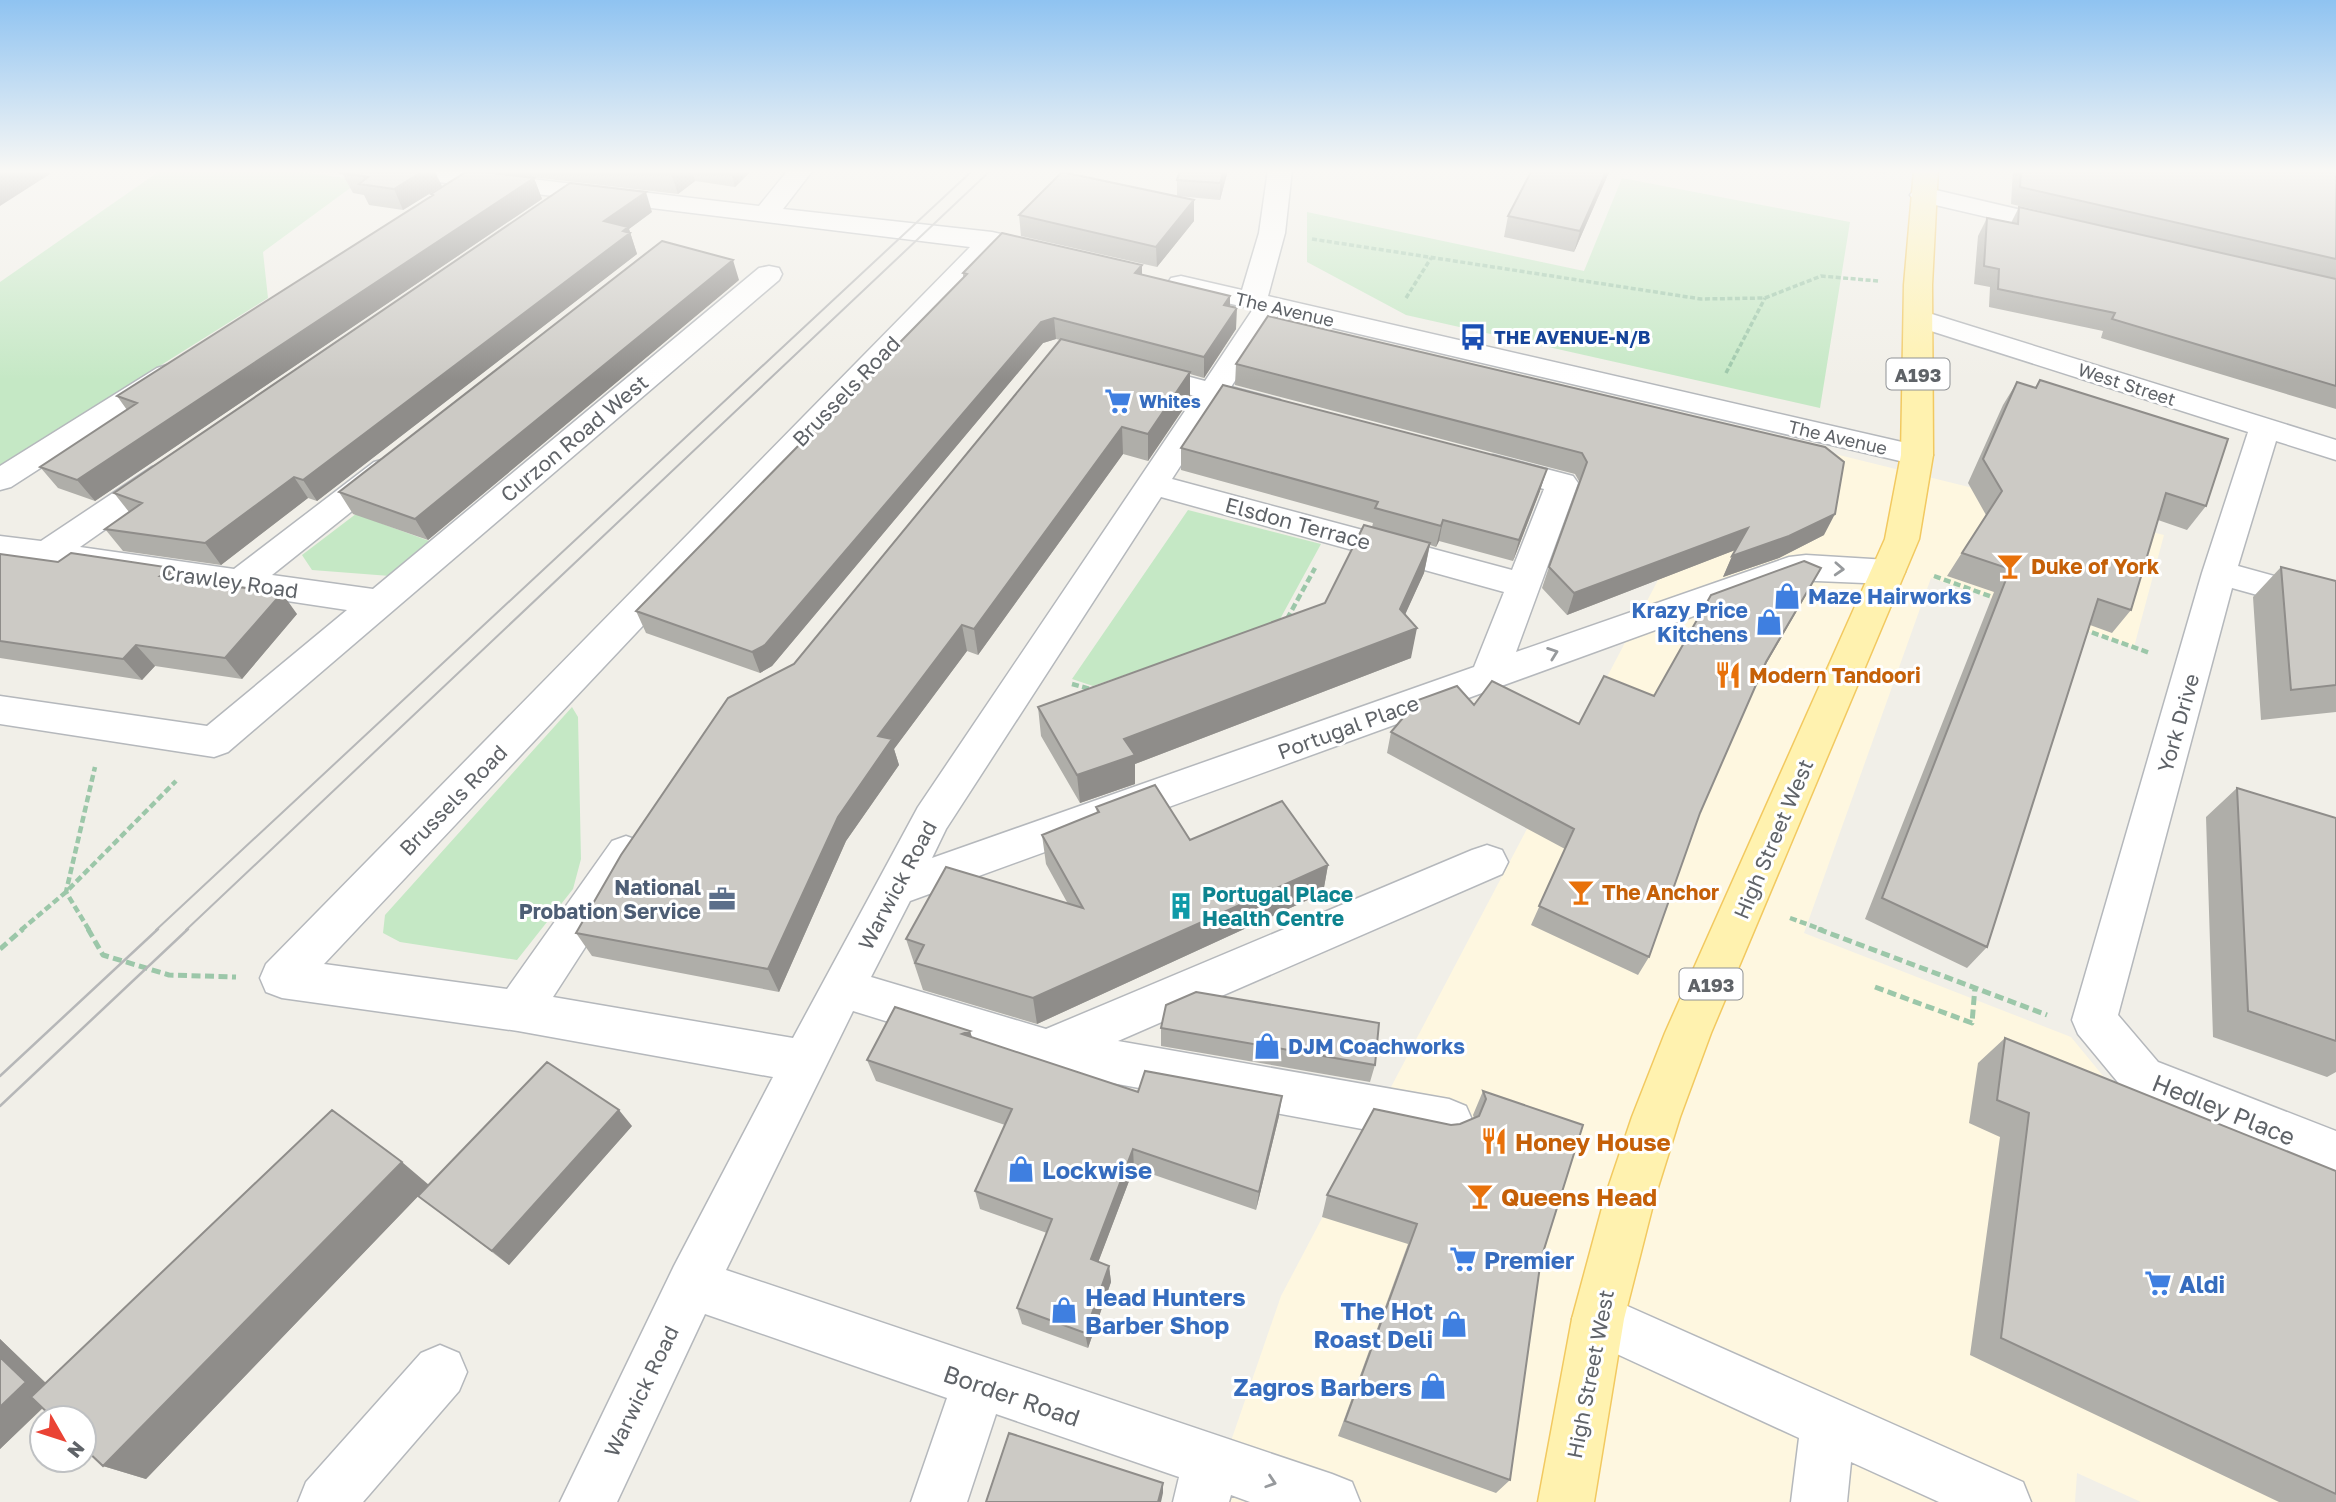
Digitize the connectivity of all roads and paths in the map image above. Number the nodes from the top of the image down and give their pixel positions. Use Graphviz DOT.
graph roads {
  1 [pos="992,240"];
  2 [pos="1271,240"];
  3 [pos="1317,240"];
  4 [pos="1921,240"];
  5 [pos="1031,249"];
  6 [pos="1431,258"];
  7 [pos="731,264"];
  8 [pos="1149,277"];
  9 [pos="1918,285"];
  10 [pos="1765,298"];
  11 [pos="1262,303"];
  12 [pos="1919,318"];
  13 [pos="1385,332"];
  14 [pos="184,363"];
  15 [pos="1108,365"];
  16 [pos="1213,392"];
  17 [pos="1708,408"];
  18 [pos="1294,413"];
  19 [pos="2265,428"];
  20 [pos="2336,450"];
  21 [pos="404,454"];
  22 [pos="1917,455"];
  23 [pos="1468,458"];
  24 [pos="182,461"];
  25 [pos="0,480"];
  26 [pos="1153,484"];
  27 [pos="1333,533"];
  28 [pos="0,547"];
  29 [pos="45,555"];
  30 [pos="1891,567"];
  31 [pos="2219,573"];
  32 [pos="240,582"];
  33 [pos="1523,585"];
  34 [pos="1998,599"];
  35 [pos="378,602"];
  36 [pos="2336,605"];
  37 [pos="1284,625"];
  38 [pos="2076,627"];
  39 [pos="2193,669"];
  40 [pos="1029,672"];
  41 [pos="1489,676"];
  42 [pos="1096,691"];
  43 [pos="0,710"];
  44 [pos="104,726"];
  45 [pos="214,743"];
  46 [pos="645,827"];
  47 [pos="1488,862"];
  48 [pos="893,889"];
  49 [pos="66,892"];
  50 [pos="1746,901"];
  51 [pos="0,949"];
  52 [pos="282,978"];
  53 [pos="1875,987"];
  54 [pos="1975,987"];
  55 [pos="842,988"];
  56 [pos="518,1011"];
  57 [pos="2102,1029"];
  58 [pos="1046,1050"];
  59 [pos="805,1061"];
  60 [pos="1449,1122"];
  61 [pos="2336,1154"];
  62 [pos="692,1284"];
  63 [pos="1598,1319"];
  64 [pos="440,1373"];
  65 [pos="979,1384"];
  66 [pos="1828,1422"];
  67 [pos="1205,1482"];
  68 [pos="326,1502"];
  69 [pos="588,1502"];
  70 [pos="939,1502"];
  71 [pos="1332,1502"];
  72 [pos="1566,1502"];
  73 [pos="1819,1502"];
  74 [pos="2003,1502"];
  1 -- 5 [label="street"];
  1 -- 52 [label="street, Brussels Road"];
  2 -- 11 [label="street, Warwick Road"];
  3 -- 6 [label="path"];
  4 -- 9 [label="main road, High Street West / A193"];
  6 -- 10 [label="path"];
  6 -- 13 [label="path"];
  7 -- 35 [label="street, Curzon Road West"];
  8 -- 11 [label="street, The Avenue"];
  9 -- 10 [label="path"];
  9 -- 12 [label="main road, High Street West / A193"];
  10 -- 17 [label="path"];
  11 -- 13 [label="street, The Avenue"];
  11 -- 16 [label="street, Warwick Road"];
  12 -- 19 [label="street, West Street"];
  12 -- 22 [label="main road, High Street West / A193"];
  13 -- 17 [label="street, The Avenue"];
  14 -- 25 [label="street"];
  15 -- 16 [label="street"];
  16 -- 18 [label="street"];
  16 -- 26 [label="street, Warwick Road"];
  17 -- 22 [label="street, The Avenue"];
  19 -- 20 [label="street, West Street"];
  19 -- 31 [label="street, York Drive"];
  21 -- 32 [label="street"];
  22 -- 30 [label="main road, High Street West / A193"];
  23 -- 33 [label="street"];
  24 -- 29 [label="street"];
  26 -- 27 [label="street, Elsdon Terrace"];
  26 -- 40 [label="street, Warwick Road"];
  27 -- 33 [label="street, Elsdon Terrace"];
  27 -- 37 [label="path"];
  28 -- 29 [label="street, Crawley Road"];
  29 -- 32 [label="street, Crawley Road"];
  30 -- 34 [label="path"];
  41 -- 30 [label="street, Portugal Place, one-way"];
  30 -- 50 [label="main road, High Street West / A193"];
  31 -- 36 [label="street"];
  31 -- 39 [label="street, York Drive"];
  32 -- 35 [label="street, Crawley Road"];
  33 -- 41 [label="street"];
  35 -- 45 [label="street, Curzon Road West"];
  38 -- 39 [label="path"];
  39 -- 57 [label="street, York Drive"];
  40 -- 42 [label="path"];
  40 -- 48 [label="street, Warwick Road"];
  41 -- 48 [label="street, Portugal Place"];
  43 -- 44 [label="street"];
  44 -- 45 [label="street"];
  44 -- 49 [label="path"];
  45 -- 49 [label="path"];
  46 -- 56 [label="street"];
  47 -- 58 [label="street"];
  48 -- 55 [label="street, Warwick Road"];
  49 -- 51 [label="path"];
  49 -- 52 [label="path"];
  50 -- 54 [label="path"];
  50 -- 63 [label="main road, High Street West / A193"];
  52 -- 56 [label="street"];
  53 -- 54 [label="path"];
  54 -- 57 [label="path"];
  55 -- 58 [label="street"];
  55 -- 59 [label="street, Warwick Road"];
  56 -- 59 [label="street"];
  57 -- 61 [label="street, Hedley Place"];
  58 -- 60 [label="street"];
  59 -- 62 [label="street, Warwick Road"];
  62 -- 65 [label="street, Border Road"];
  62 -- 69 [label="street, Warwick Road"];
  63 -- 66 [label="street"];
  63 -- 72 [label="main road, High Street West / A193"];
  64 -- 68 [label="street"];
  65 -- 67 [label="street, Border Road"];
  65 -- 70 [label="street"];
  66 -- 73 [label="street"];
  66 -- 74 [label="street"];
  67 -- 71 [label="street, Border Road, one-way"];
}
